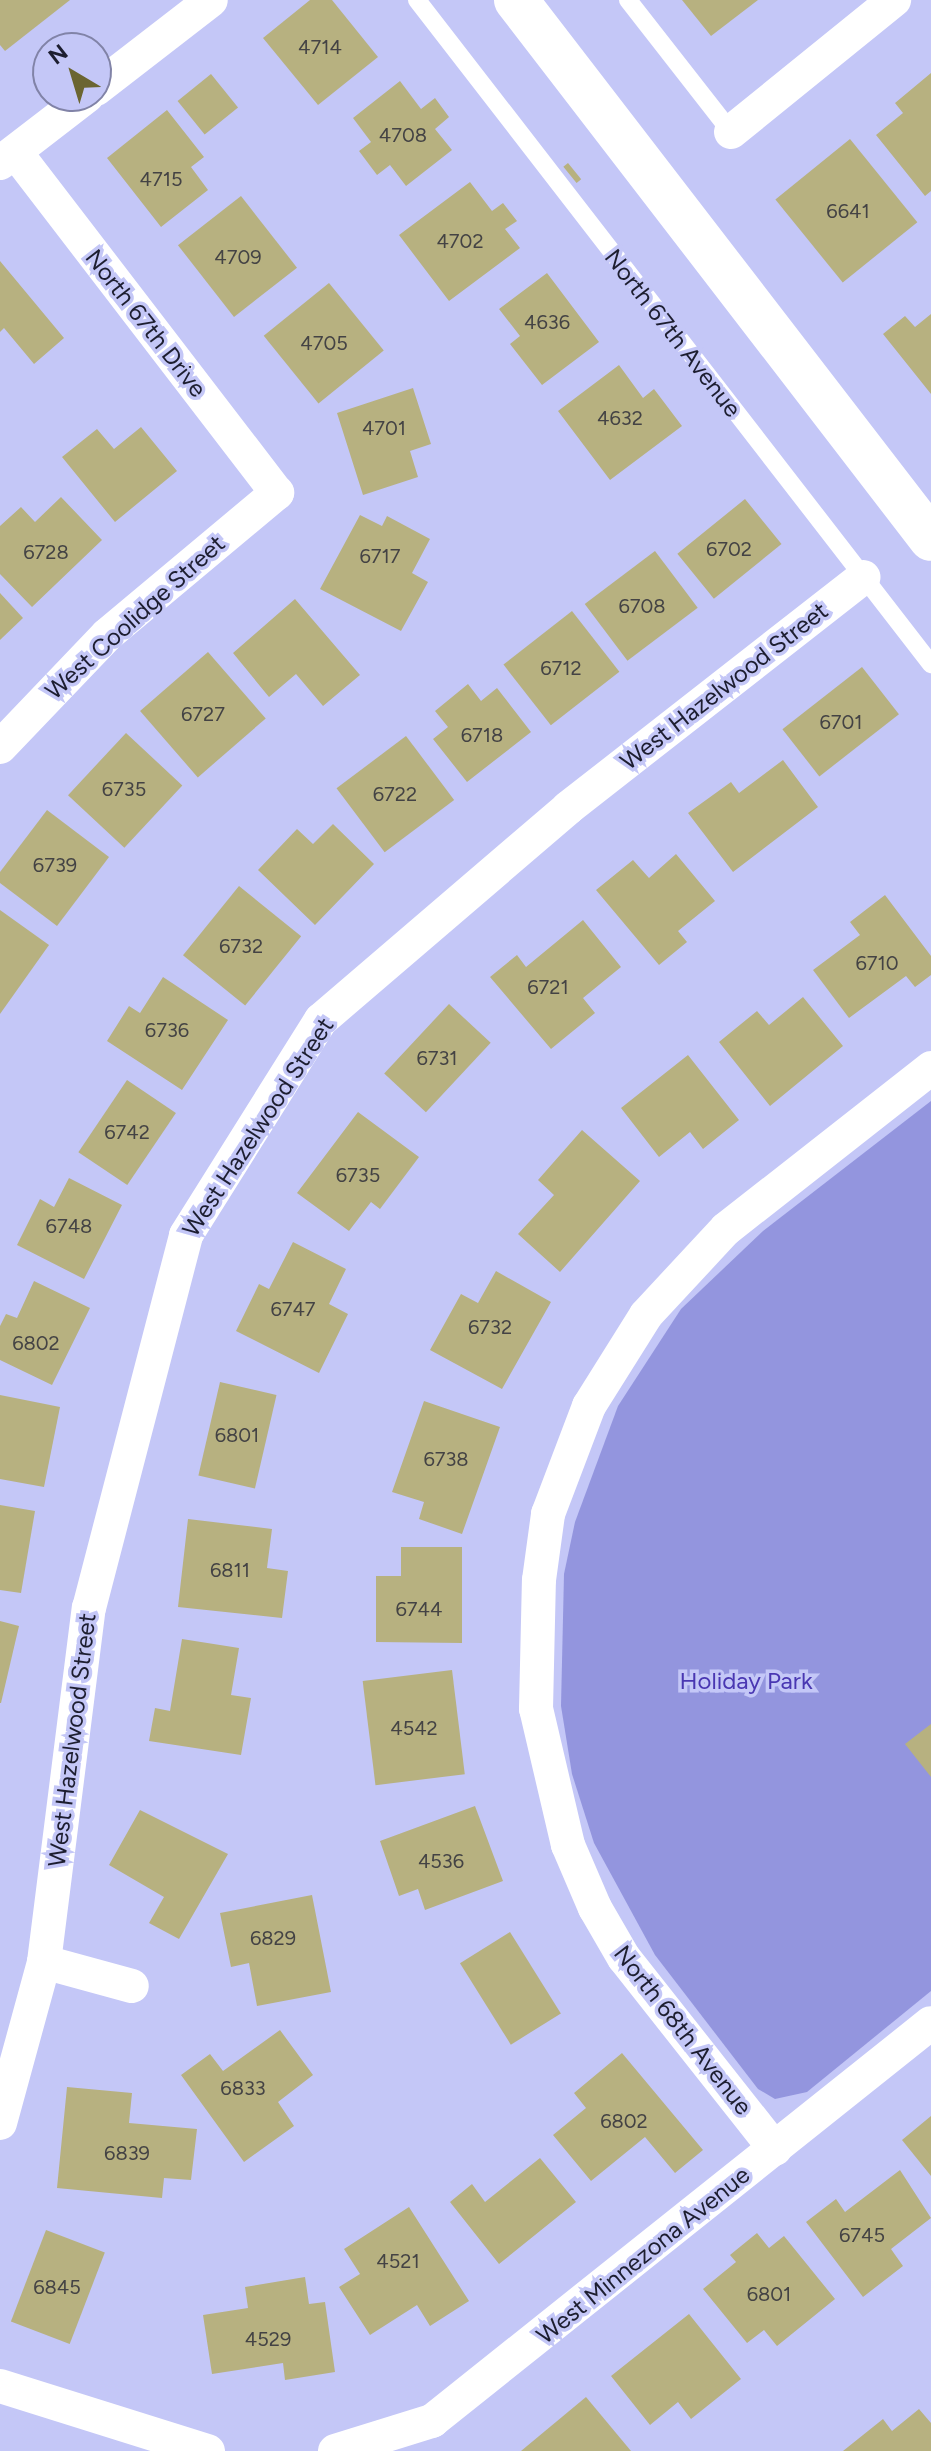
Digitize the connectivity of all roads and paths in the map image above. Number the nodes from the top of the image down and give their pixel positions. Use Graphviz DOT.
graph roads {
  1 [pos="211,0"];
  2 [pos="417,0"];
  3 [pos="516,0"];
  4 [pos="628,0"];
  5 [pos="894,0"];
  6 [pos="112,77"];
  7 [pos="66,112"];
  8 [pos="731,132"];
  9 [pos="7,158"];
  10 [pos="277,493"];
  11 [pos="931,538"];
  12 [pos="864,577"];
  13 [pos="931,664"];
  14 [pos="0,747"];
  15 [pos="931,1068"];
  16 [pos="44,1962"];
  17 [pos="132,1986"];
  18 [pos="931,2023"];
  19 [pos="0,2123"];
  20 [pos="775,2149"];
  21 [pos="0,2386"];
  22 [pos="208,2451"];
  23 [pos="335,2451"];
  1 -- 6 [label="street"];
  2 -- 12 [label="lane, North 67th Avenue"];
  3 -- 11 [label="main road"];
  4 -- 8 [label="lane"];
  5 -- 8 [label="street"];
  7 -- 9 [label="street"];
  9 -- 10 [label="street, North 67th Drive"];
  10 -- 14 [label="street, West Coolidge Street"];
  12 -- 13 [label="lane, North 67th Avenue"];
  12 -- 16 [label="street, West Hazelwood Street"];
  15 -- 20 [label="street, North 68th Avenue"];
  16 -- 17 [label="street"];
  16 -- 19 [label="street, West Hazelwood Street"];
  18 -- 20 [label="street, West Minnezona Avenue"];
  20 -- 23 [label="street, West Minnezona Avenue"];
  21 -- 22 [label="street"];
}
